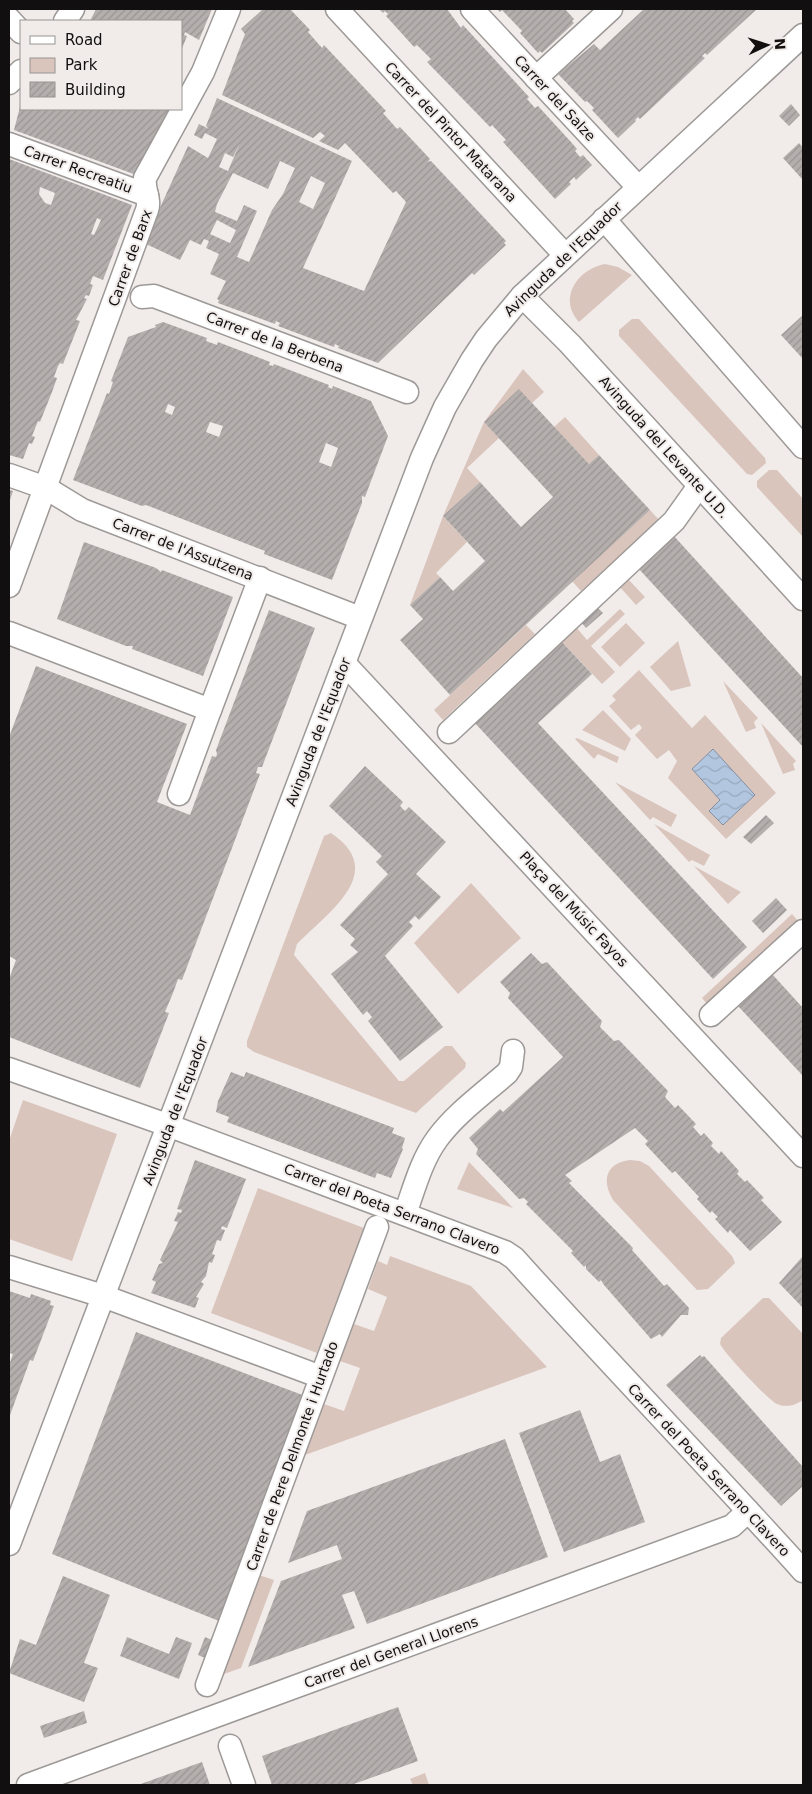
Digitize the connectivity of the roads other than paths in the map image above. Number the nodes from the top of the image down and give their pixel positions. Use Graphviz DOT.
graph roads {
  1 [pos="73,9"];
  2 [pos="229,9"];
  3 [pos="337,9"];
  4 [pos="472,9"];
  5 [pos="601,12"];
  6 [pos="9,19"];
  7 [pos="67,20"];
  8 [pos="20,31"];
  9 [pos="803,34"];
  10 [pos="536,78"];
  11 [pos="9,144"];
  12 [pos="638,187"];
  13 [pos="147,195"];
  14 [pos="604,219"];
  15 [pos="565,255"];
  16 [pos="522,296"];
  17 [pos="142,297"];
  18 [pos="407,392"];
  19 [pos="803,447"];
  20 [pos="9,475"];
  21 [pos="699,486"];
  22 [pos="46,488"];
  23 [pos="260,578"];
  24 [pos="9,586"];
  25 [pos="803,599"];
  26 [pos="360,618"];
  27 [pos="9,633"];
  28 [pos="344,663"];
  29 [pos="210,710"];
  30 [pos="449,732"];
  31 [pos="178,794"];
  32 [pos="803,931"];
  33 [pos="711,1015"];
  34 [pos="513,1051"];
  35 [pos="9,1069"];
  36 [pos="170,1126"];
  37 [pos="803,1156"];
  38 [pos="405,1214"];
  39 [pos="377,1227"];
  40 [pos="9,1267"];
  41 [pos="103,1296"];
  42 [pos="322,1377"];
  43 [pos="748,1511"];
  44 [pos="9,1544"];
  45 [pos="803,1571"];
  46 [pos="207,1685"];
  47 [pos="230,1746"];
  48 [pos="28,1785"];
  49 [pos="244,1785"];
  1 -- 7 [label="street"];
  2 -- 13 [label="street, Carrer de Barx"];
  3 -- 15 [label="street, Carrer del Pintor Matarana"];
  4 -- 10 [label="street, Carrer del Salze"];
  5 -- 10 [label="street"];
  6 -- 8 [label="street"];
  9 -- 12 [label="street, Avinguda de l'Equador"];
  10 -- 12 [label="street, Carrer del Salze"];
  11 -- 13 [label="street, Carrer Recreatiu"];
  12 -- 14 [label="street, Avinguda de l'Equador"];
  13 -- 22 [label="street, Carrer de Barx"];
  14 -- 15 [label="street, Avinguda de l'Equador"];
  14 -- 19 [label="street"];
  15 -- 16 [label="street, Avinguda de l'Equador"];
  16 -- 21 [label="street, Avinguda del Levante U.D."];
  16 -- 26 [label="street, Avinguda de l'Equador"];
  17 -- 18 [label="street, Carrer de la Berbena"];
  20 -- 22 [label="street, Carrer de l'Assutzena"];
  21 -- 25 [label="street, Avinguda del Levante U.D."];
  21 -- 30 [label="street"];
  22 -- 23 [label="street, Carrer de l'Assutzena"];
  22 -- 24 [label="street, Carrer de Barx"];
  23 -- 26 [label="street, Carrer de l'Assutzena"];
  23 -- 29 [label="street"];
  26 -- 28 [label="street, Avinguda de l'Equador"];
  27 -- 29 [label="street"];
  28 -- 36 [label="street, Avinguda de l'Equador"];
  28 -- 37 [label="street, Plaça del Músic Fayos"];
  29 -- 31 [label="street"];
  32 -- 33 [label="street"];
  34 -- 38 [label="street"];
  35 -- 36 [label="street, Carrer del Poeta Serrano Clavero"];
  36 -- 38 [label="street, Carrer del Poeta Serrano Clavero"];
  36 -- 41 [label="street, Avinguda de l'Equador"];
  38 -- 43 [label="street, Carrer del Poeta Serrano Clavero"];
  39 -- 42 [label="street, Carrer de Pere Delmonte i Hurtado"];
  40 -- 41 [label="street"];
  41 -- 42 [label="street"];
  41 -- 44 [label="street, Avinguda de l'Equador"];
  42 -- 46 [label="street, Carrer de Pere Delmonte i Hurtado"];
  43 -- 45 [label="street, Carrer del Poeta Serrano Clavero"];
  43 -- 48 [label="street, Carrer del General Llorens"];
  47 -- 49 [label="street"];
}
